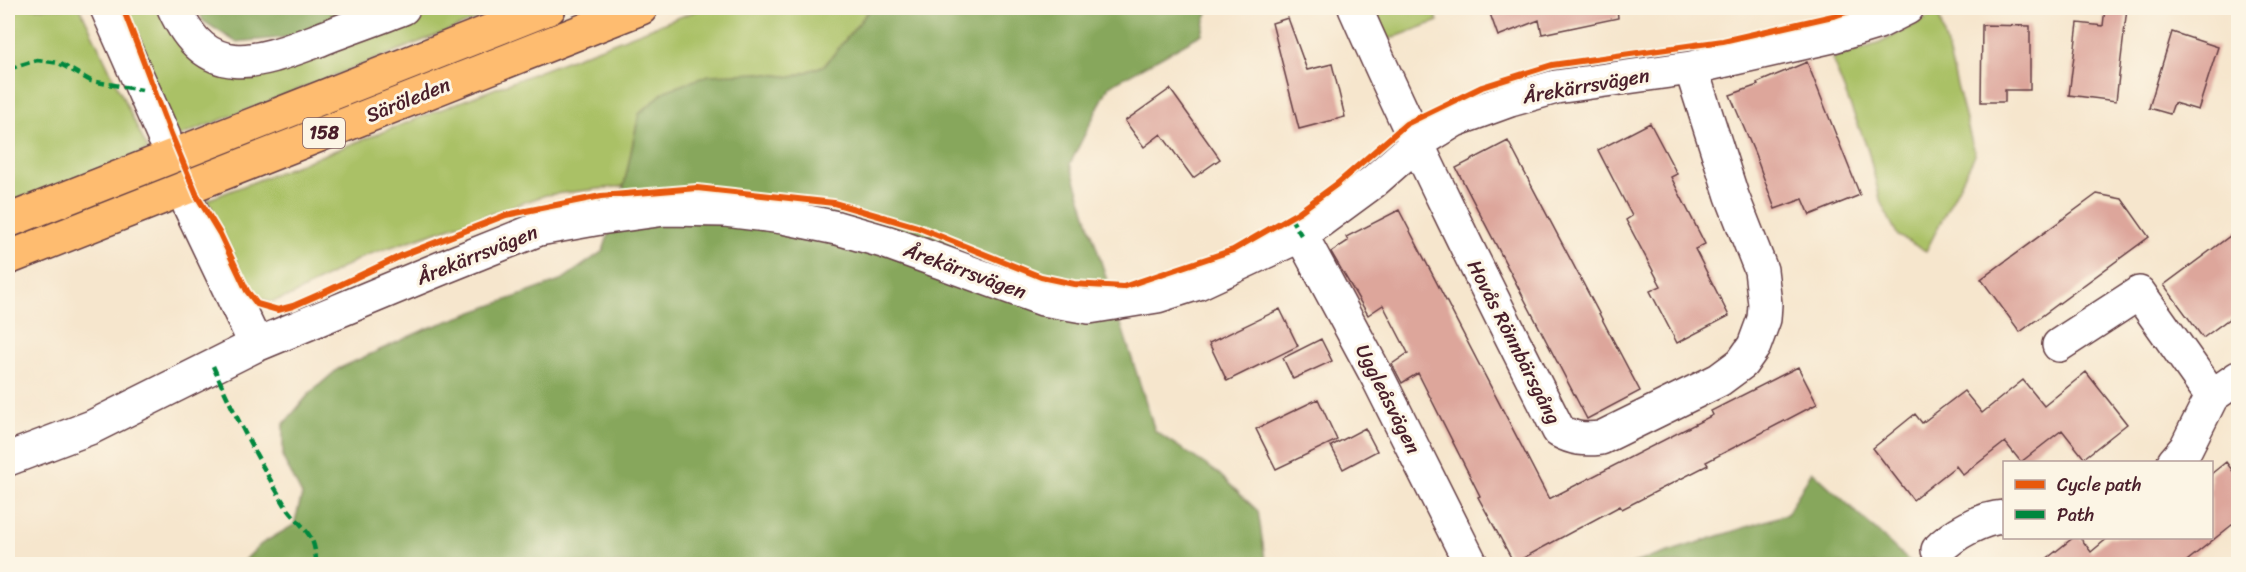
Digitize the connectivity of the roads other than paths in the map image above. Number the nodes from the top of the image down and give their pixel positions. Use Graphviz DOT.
graph roads {
  1 [pos="107,8"];
  2 [pos="174,8"];
  3 [pos="403,8"];
  4 [pos="549,8"];
  5 [pos="641,8"];
  6 [pos="1355,8"];
  7 [pos="1907,8"];
  8 [pos="1691,68"];
  9 [pos="164,137"];
  10 [pos="1416,144"];
  11 [pos="190,207"];
  12 [pos="8,221"];
  13 [pos="1301,235"];
  14 [pos="8,258"];
  15 [pos="256,345"];
  16 [pos="2059,345"];
  17 [pos="2238,378"];
  18 [pos="2212,396"];
  19 [pos="8,459"];
  20 [pos="2175,461"];
  21 [pos="2003,517"];
  22 [pos="1938,550"];
  23 [pos="1472,564"];
  1 -- 9 [label="street"];
  2 -- 3 [label="street"];
  4 -- 12 [label="main road, Säröleden / 158"];
  5 -- 14 [label="main road, Säröleden / 158"];
  6 -- 10 [label="street, Hovås Rönnbärsgång"];
  7 -- 8 [label="street, Årekärrsvägen"];
  8 -- 10 [label="street, Årekärrsvägen"];
  8 -- 10 [label="street, Hovås Rönnbärsgång"];
  10 -- 13 [label="street, Årekärrsvägen"];
  11 -- 15 [label="street"];
  13 -- 15 [label="street, Årekärrsvägen"];
  13 -- 23 [label="street, Uggleåsvägen"];
  15 -- 19 [label="street, Årekärrsvägen"];
  16 -- 18 [label="street"];
  17 -- 18 [label="street"];
  18 -- 20 [label="street"];
  21 -- 22 [label="street"];
}
